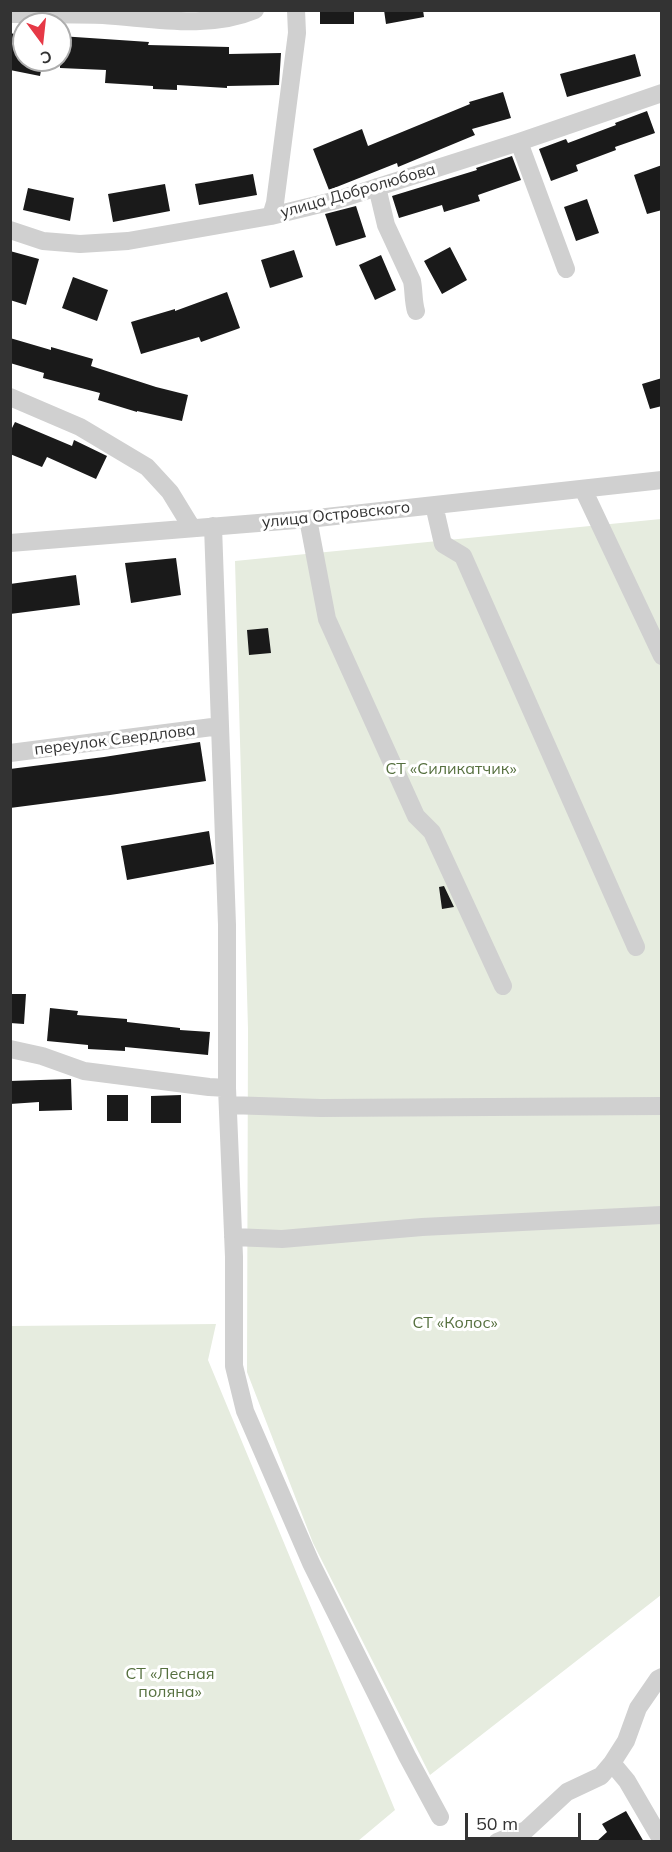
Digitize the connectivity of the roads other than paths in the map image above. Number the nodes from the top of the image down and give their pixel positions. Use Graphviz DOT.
graph roads {
  1 [pos="255,10"];
  2 [pos="296,10"];
  3 [pos="10,14"];
  4 [pos="660,97"];
  5 [pos="519,142"];
  6 [pos="377,187"];
  7 [pos="271,216"];
  8 [pos="10,230"];
  9 [pos="566,269"];
  10 [pos="416,312"];
  11 [pos="10,397"];
  12 [pos="661,481"];
  13 [pos="583,489"];
  14 [pos="434,505"];
  15 [pos="308,519"];
  16 [pos="213,526"];
  17 [pos="192,528"];
  18 [pos="10,543"];
  19 [pos="662,656"];
  20 [pos="219,726"];
  21 [pos="10,753"];
  22 [pos="636,947"];
  23 [pos="503,986"];
  24 [pos="10,1049"];
  25 [pos="227,1097"];
  26 [pos="662,1106"];
  27 [pos="662,1215"];
  28 [pos="233,1237"];
  29 [pos="662,1677"];
  30 [pos="612,1763"];
  31 [pos="440,1816"];
  32 [pos="662,1841"];
  33 [pos="496,1842"];
  1 -- 3 [label="street"];
  2 -- 7 [label="street"];
  4 -- 5 [label="street, улица Добролюбова"];
  5 -- 6 [label="street, улица Добролюбова"];
  5 -- 9 [label="street"];
  6 -- 7 [label="street, улица Добролюбова"];
  6 -- 10 [label="street"];
  7 -- 8 [label="street, улица Добролюбова"];
  11 -- 17 [label="street"];
  12 -- 13 [label="street, улица Островского"];
  13 -- 14 [label="street, улица Островского"];
  13 -- 19 [label="street"];
  14 -- 15 [label="street, улица Островского"];
  14 -- 22 [label="street"];
  15 -- 16 [label="street, улица Островского"];
  15 -- 23 [label="street"];
  16 -- 17 [label="street, улица Островского"];
  16 -- 20 [label="street"];
  17 -- 18 [label="street, улица Островского"];
  20 -- 21 [label="street, переулок Свердлова"];
  20 -- 25 [label="street"];
  24 -- 25 [label="street"];
  25 -- 26 [label="street"];
  25 -- 28 [label="street"];
  27 -- 28 [label="street"];
  28 -- 31 [label="street"];
  29 -- 30 [label="street"];
  30 -- 32 [label="street"];
  30 -- 33 [label="street"];
}
